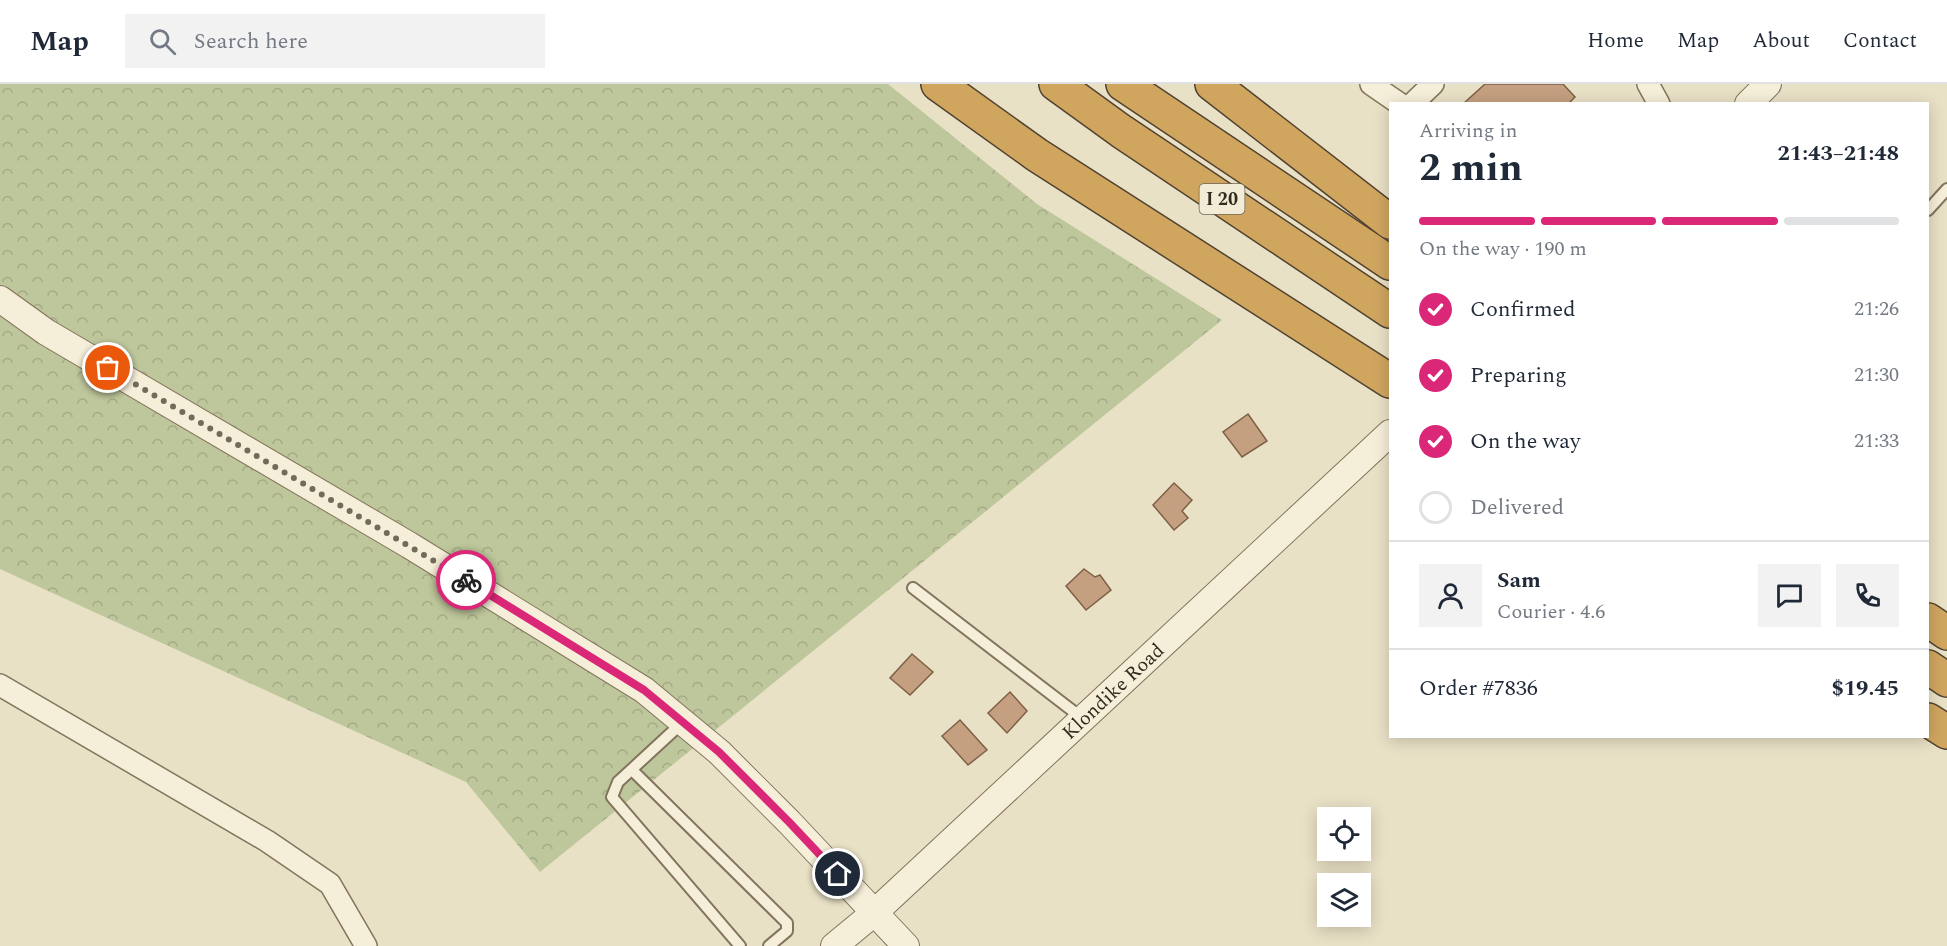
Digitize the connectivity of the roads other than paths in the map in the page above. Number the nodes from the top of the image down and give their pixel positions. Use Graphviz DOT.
graph roads {
  1 [pos="938,84"];
  2 [pos="1056,84"];
  3 [pos="1123,84"];
  4 [pos="1212,84"];
  5 [pos="1371,84"];
  6 [pos="1433,84"];
  7 [pos="1648,84"];
  8 [pos="1661,84"];
  9 [pos="1768,84"];
  10 [pos="1397,102"];
  11 [pos="1414,102"];
  12 [pos="1658,102"];
  13 [pos="1669,102"];
  14 [pos="1749,102"];
  15 [pos="1947,189"];
  16 [pos="1929,209"];
  17 [pos="1389,221"];
  18 [pos="1389,262"];
  19 [pos="0,299"];
  20 [pos="1389,310"];
  21 [pos="1388,379"];
  22 [pos="1389,434"];
  23 [pos="913,588"];
  24 [pos="1929,621"];
  25 [pos="1947,633"];
  26 [pos="1929,668"];
  27 [pos="1947,680"];
  28 [pos="0,685"];
  29 [pos="1083,718"];
  30 [pos="1929,721"];
  31 [pos="683,722"];
  32 [pos="1947,732"];
  33 [pos="632,770"];
  34 [pos="874,913"];
  35 [pos="366,946"];
  36 [pos="740,946"];
  37 [pos="769,946"];
  38 [pos="834,946"];
  39 [pos="906,946"];
  1 -- 21 [label="highway"];
  2 -- 20 [label="highway, I 20"];
  3 -- 18 [label="highway, I 20"];
  4 -- 17 [label="highway"];
  5 -- 10 [label="street"];
  6 -- 11 [label="street"];
  7 -- 12 [label="street"];
  8 -- 13 [label="street"];
  9 -- 14 [label="street"];
  15 -- 16 [label="lane"];
  19 -- 31 [label="street"];
  22 -- 29 [label="street, Klondike Road"];
  23 -- 29 [label="lane"];
  24 -- 25 [label="highway"];
  26 -- 27 [label="highway"];
  28 -- 35 [label="street"];
  29 -- 34 [label="street, Klondike Road"];
  30 -- 32 [label="highway"];
  31 -- 33 [label="lane"];
  31 -- 34 [label="street"];
  33 -- 36 [label="lane"];
  33 -- 37 [label="lane"];
  34 -- 38 [label="street, Klondike Road"];
  34 -- 39 [label="street"];
}
